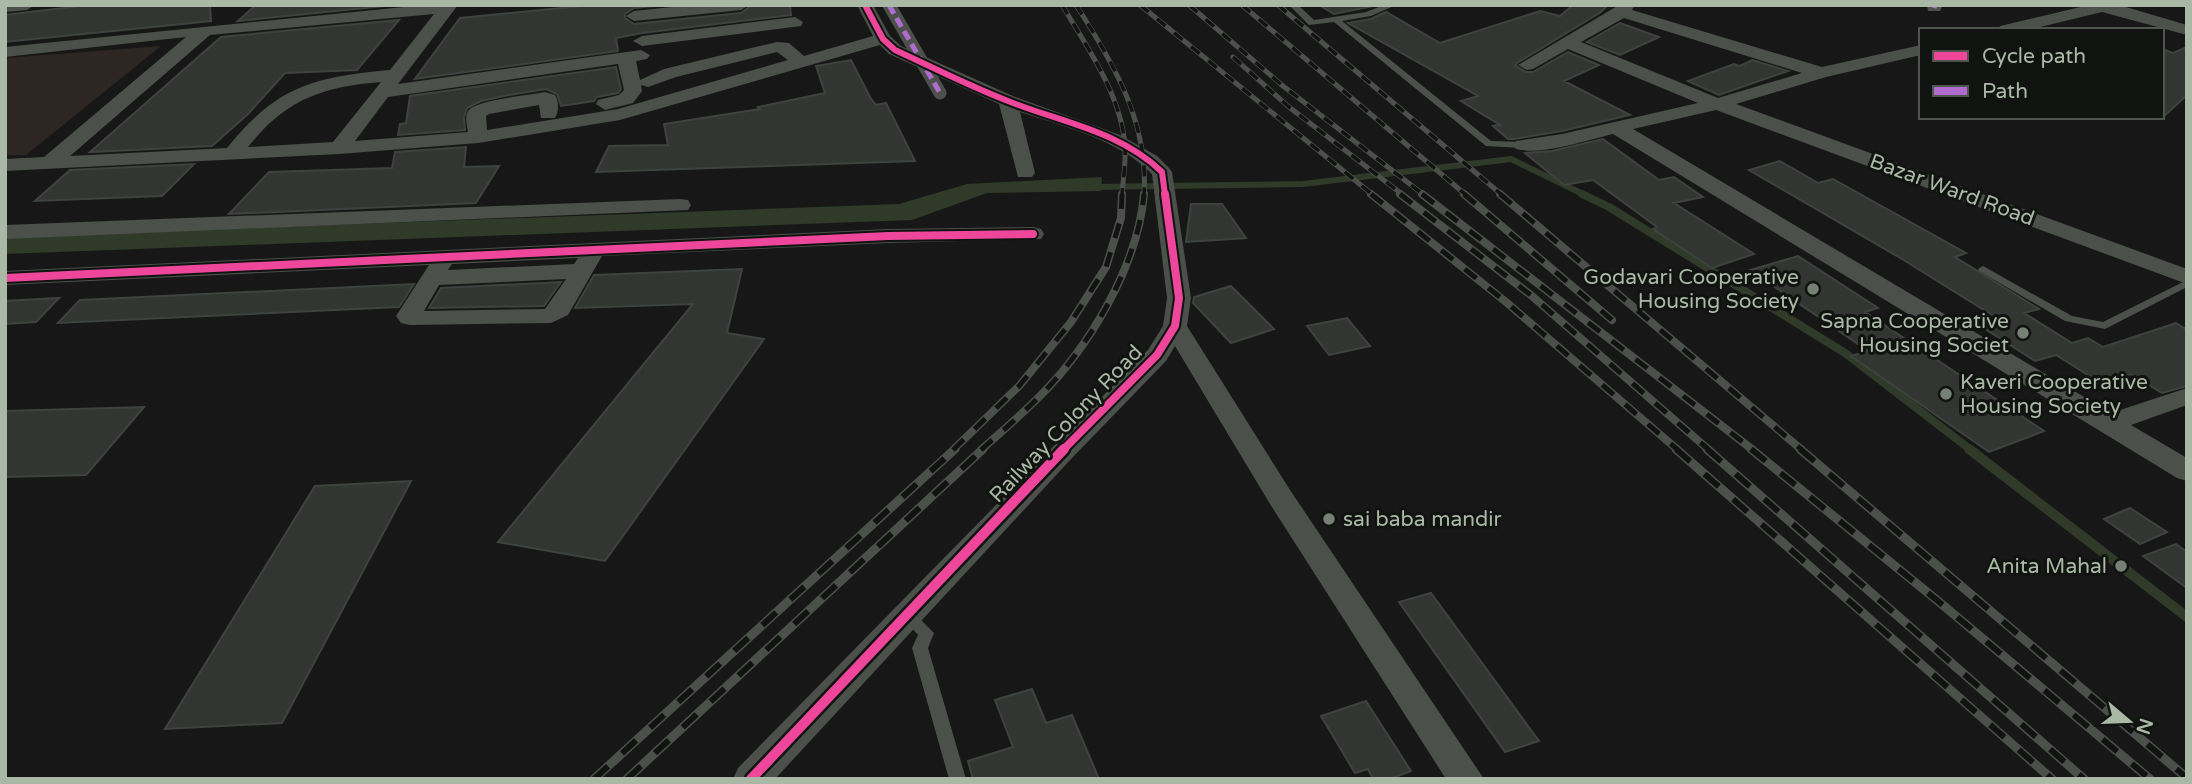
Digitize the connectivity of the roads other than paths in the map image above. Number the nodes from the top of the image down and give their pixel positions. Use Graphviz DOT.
graph roads {
  1 [pos="27,5"];
  2 [pos="741,5"];
  3 [pos="865,5"];
  4 [pos="889,5"];
  5 [pos="1293,5"];
  6 [pos="1392,5"];
  7 [pos="2106,6"];
  8 [pos="5,7"];
  9 [pos="449,7"];
  10 [pos="1624,9"];
  11 [pos="633,10"];
  12 [pos="1335,19"];
  13 [pos="795,22"];
  14 [pos="2014,28"];
  15 [pos="205,30"];
  16 [pos="2187,30"];
  17 [pos="883,39"];
  18 [pos="1565,42"];
  19 [pos="1919,50"];
  20 [pos="637,51"];
  21 [pos="5,52"];
  22 [pos="801,62"];
  23 [pos="1527,65"];
  24 [pos="1821,73"];
  25 [pos="396,75"];
  26 [pos="648,82"];
  27 [pos="382,92"];
  28 [pos="940,93"];
  29 [pos="663,101"];
  30 [pos="1008,101"];
  31 [pos="1717,104"];
  32 [pos="1614,126"];
  33 [pos="478,131"];
  34 [pos="1523,145"];
  35 [pos="339,148"];
  36 [pos="233,153"];
  37 [pos="49,163"];
  38 [pos="5,165"];
  39 [pos="1025,173"];
  40 [pos="680,205"];
  41 [pos="5,232"];
  42 [pos="1033,234"];
  43 [pos="514,254"];
  44 [pos="445,257"];
  45 [pos="588,261"];
  46 [pos="1983,269"];
  47 [pos="503,275"];
  48 [pos="5,278"];
  49 [pos="432,278"];
  50 [pos="2187,280"];
  51 [pos="1175,326"];
  52 [pos="2187,396"];
  53 [pos="2109,423"];
  54 [pos="2187,471"];
  55 [pos="906,614"];
  56 [pos="758,775"];
  57 [pos="958,779"];
  58 [pos="1466,779"];
  1 -- 8 [label="street"];
  2 -- 11 [label="street"];
  3 -- 17 [label="street"];
  4 -- 28 [label="street, bridge"];
  5 -- 12 [label="lane"];
  6 -- 12 [label="lane"];
  7 -- 14 [label="street"];
  7 -- 16 [label="street"];
  9 -- 15 [label="street"];
  9 -- 25 [label="street"];
  10 -- 18 [label="street"];
  10 -- 24 [label="street"];
  11 -- 20 [label="street"];
  12 -- 34 [label="lane"];
  13 -- 20 [label="street"];
  15 -- 21 [label="street"];
  15 -- 37 [label="street"];
  17 -- 22 [label="street"];
  17 -- 30 [label="street, Railway Colony Road"];
  18 -- 23 [label="street"];
  18 -- 31 [label="street, Bazar Ward Road"];
  19 -- 24 [label="street"];
  20 -- 26 [label="street"];
  20 -- 27 [label="street"];
  20 -- 33 [label="street"];
  22 -- 26 [label="street"];
  22 -- 29 [label="street"];
  24 -- 31 [label="street"];
  25 -- 27 [label="street"];
  25 -- 36 [label="street"];
  26 -- 29 [label="street"];
  27 -- 35 [label="street"];
  29 -- 33 [label="street"];
  30 -- 39 [label="street"];
  30 -- 51 [label="street, Railway Colony Road"];
  31 -- 32 [label="street"];
  31 -- 50 [label="street, Bazar Ward Road"];
  32 -- 34 [label="street"];
  32 -- 53 [label="street"];
  33 -- 35 [label="street"];
  35 -- 36 [label="street"];
  36 -- 37 [label="street"];
  37 -- 38 [label="street"];
  40 -- 41 [label="street"];
  42 -- 45 [label="street"];
  43 -- 44 [label="street"];
  43 -- 45 [label="street"];
  43 -- 47 [label="street"];
  44 -- 48 [label="street"];
  44 -- 49 [label="street"];
  45 -- 47 [label="street"];
  45 -- 49 [label="street"];
  46 -- 50 [label="lane"];
  47 -- 49 [label="street"];
  51 -- 55 [label="street, Railway Colony Road"];
  51 -- 58 [label="street"];
  52 -- 53 [label="street"];
  53 -- 54 [label="street"];
  55 -- 56 [label="street, Railway Colony Road"];
  55 -- 57 [label="lane"];
}
